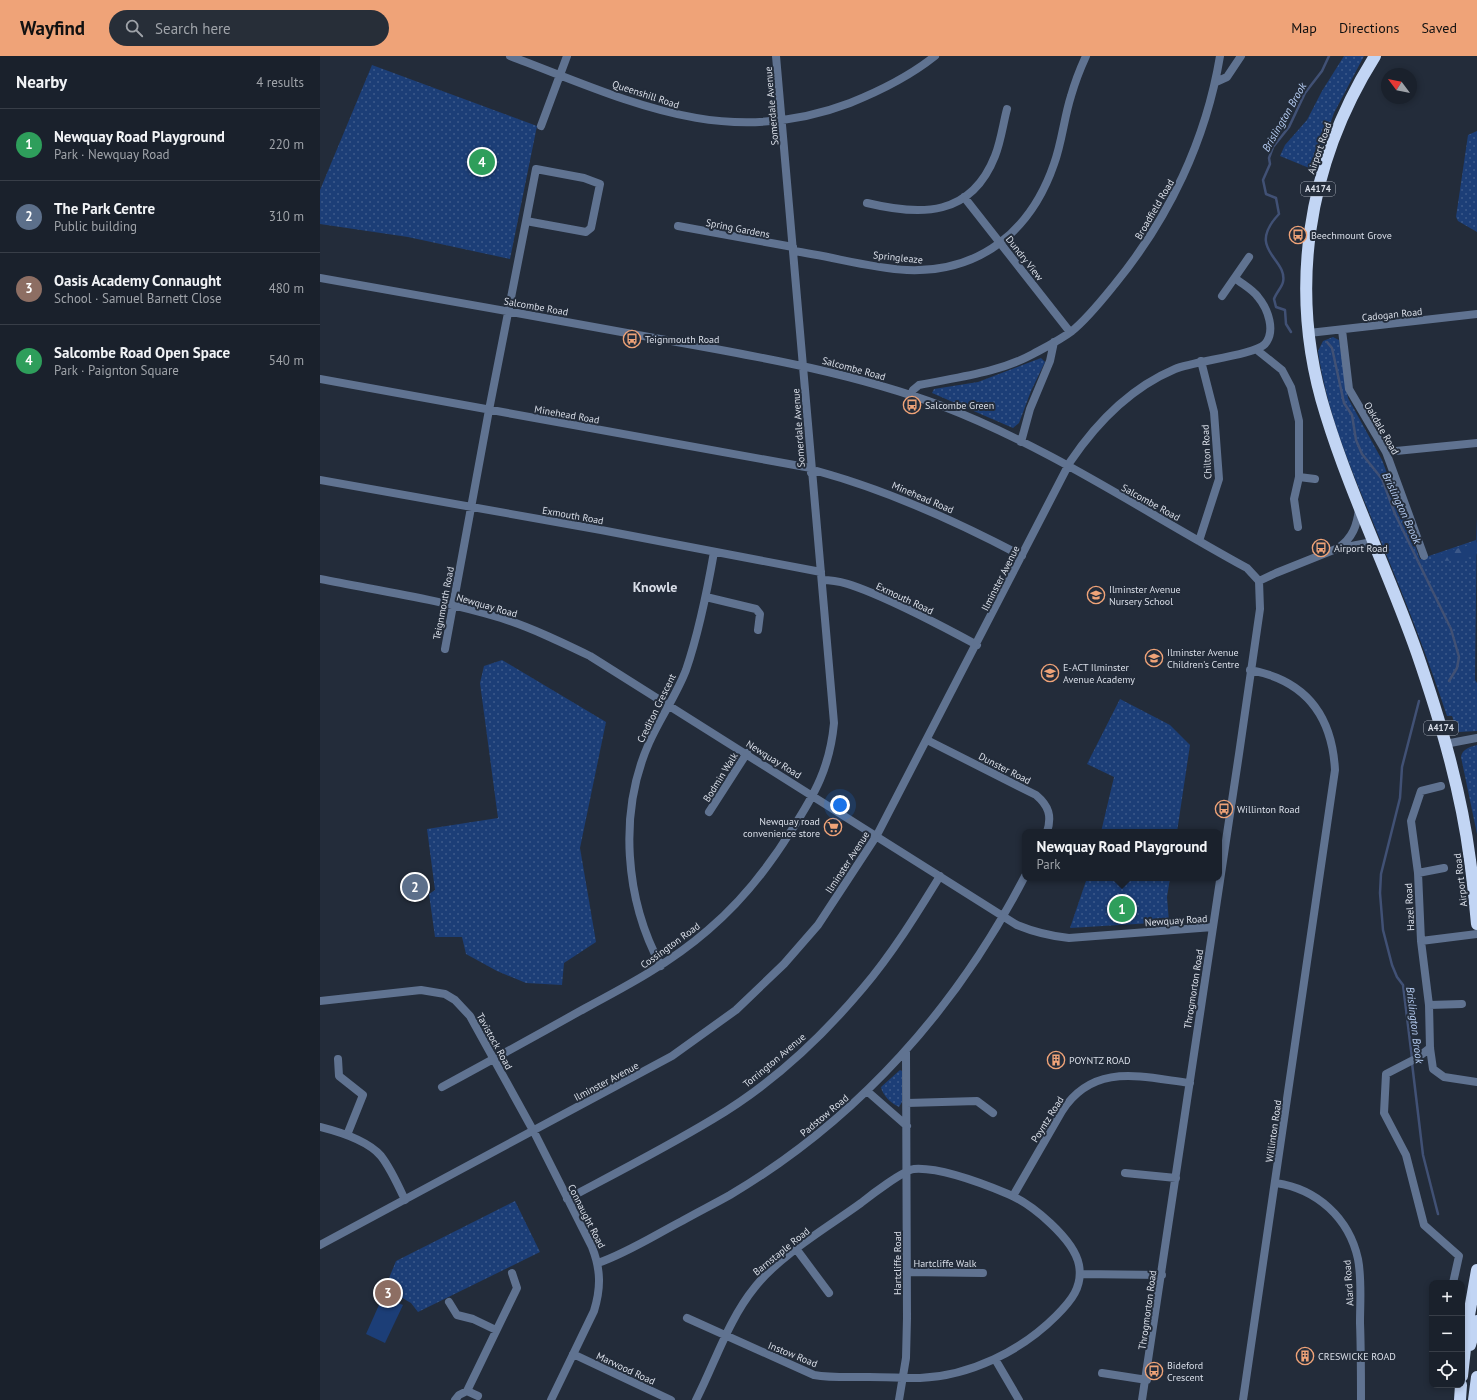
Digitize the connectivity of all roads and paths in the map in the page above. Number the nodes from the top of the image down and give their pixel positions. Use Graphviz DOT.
graph roads {
  1 [pos="510,56"];
  2 [pos="567,56"];
  3 [pos="776,56"];
  4 [pos="934,56"];
  5 [pos="1086,56"];
  6 [pos="1220,56"];
  7 [pos="1241,56"];
  8 [pos="1375,56"];
  9 [pos="560,75"];
  10 [pos="1216,82"];
  11 [pos="1007,109"];
  12 [pos="782,120"];
  13 [pos="541,126"];
  14 [pos="964,197"];
  15 [pos="867,203"];
  16 [pos="526,221"];
  17 [pos="678,226"];
  18 [pos="1000,244"];
  19 [pos="793,249"];
  20 [pos="1249,257"];
  21 [pos="320,278"];
  22 [pos="1235,278"];
  23 [pos="1222,296"];
  24 [pos="509,311"];
  25 [pos="1477,314"];
  26 [pos="1342,330"];
  27 [pos="1070,332"];
  28 [pos="1310,333"];
  29 [pos="1054,342"];
  30 [pos="1257,350"];
  31 [pos="1201,361"];
  32 [pos="804,366"];
  33 [pos="320,380"];
  34 [pos="911,395"];
  35 [pos="489,410"];
  36 [pos="1021,442"];
  37 [pos="1477,443"];
  38 [pos="1386,452"];
  39 [pos="1068,467"];
  40 [pos="811,470"];
  41 [pos="1299,477"];
  42 [pos="1315,479"];
  43 [pos="320,480"];
  44 [pos="471,508"];
  45 [pos="1359,508"];
  46 [pos="1298,527"];
  47 [pos="1200,541"];
  48 [pos="1372,542"];
  49 [pos="1336,549"];
  50 [pos="714,552"];
  51 [pos="1022,556"];
  52 [pos="1424,556"];
  53 [pos="822,576"];
  54 [pos="320,579"];
  55 [pos="1259,581"];
  56 [pos="706,597"];
  57 [pos="453,606"];
  58 [pos="758,630"];
  59 [pos="977,645"];
  60 [pos="444,649"];
  61 [pos="1250,670"];
  62 [pos="670,705"];
  63 [pos="1477,738"];
  64 [pos="927,740"];
  65 [pos="1445,744"];
  66 [pos="747,753"];
  67 [pos="1441,786"];
  68 [pos="814,796"];
  69 [pos="709,812"];
  70 [pos="1048,829"];
  71 [pos="877,835"];
  72 [pos="1222,867"];
  73 [pos="1444,868"];
  74 [pos="1418,873"];
  75 [pos="940,876"];
  76 [pos="1022,881"];
  77 [pos="1220,881"];
  78 [pos="1004,916"];
  79 [pos="1477,924"];
  80 [pos="1213,927"];
  81 [pos="1477,934"];
  82 [pos="1421,941"];
  83 [pos="661,966"];
  84 [pos="320,1001"];
  85 [pos="1462,1004"];
  86 [pos="1429,1005"];
  87 [pos="1430,1048"];
  88 [pos="906,1052"];
  89 [pos="338,1059"];
  90 [pos="494,1059"];
  91 [pos="1190,1082"];
  92 [pos="1477,1082"];
  93 [pos="442,1087"];
  94 [pos="867,1091"];
  95 [pos="907,1103"];
  96 [pos="993,1113"];
  97 [pos="907,1126"];
  98 [pos="320,1127"];
  99 [pos="534,1132"];
  100 [pos="347,1135"];
  101 [pos="906,1173"];
  102 [pos="1125,1173"];
  103 [pos="1176,1178"];
  104 [pos="1276,1183"];
  105 [pos="1013,1196"];
  106 [pos="567,1199"];
  107 [pos="405,1200"];
  108 [pos="320,1245"];
  109 [pos="797,1250"];
  110 [pos="598,1263"];
  111 [pos="1477,1270"];
  112 [pos="906,1272"];
  113 [pos="512,1273"];
  114 [pos="983,1273"];
  115 [pos="1080,1274"];
  116 [pos="1162,1275"];
  117 [pos="1454,1280"];
  118 [pos="829,1293"];
  119 [pos="449,1302"];
  120 [pos="687,1318"];
  121 [pos="1477,1321"];
  122 [pos="496,1330"];
  123 [pos="726,1335"];
  124 [pos="1465,1346"];
  125 [pos="1465,1351"];
  126 [pos="573,1354"];
  127 [pos="995,1359"];
  128 [pos="1102,1373"];
  129 [pos="1477,1377"];
  130 [pos="903,1378"];
  131 [pos="1147,1380"];
  132 [pos="1461,1388"];
  133 [pos="467,1391"];
  134 [pos="478,1396"];
  135 [pos="455,1400"];
  136 [pos="551,1400"];
  137 [pos="671,1400"];
  138 [pos="696,1400"];
  139 [pos="899,1400"];
  140 [pos="1019,1400"];
  141 [pos="1142,1400"];
  142 [pos="1243,1400"];
  143 [pos="1361,1400"];
  144 [pos="1460,1400"];
  145 [pos="1474,1400"];
  1 -- 9 [label="street, Queenshill Road"];
  2 -- 9 [label="street"];
  3 -- 12 [label="street, Somerdale Avenue"];
  4 -- 12 [label="street, Queenshill Road"];
  5 -- 18 [label="street, Springleaze"];
  6 -- 10 [label="street, Broadfield Road"];
  7 -- 10 [label="street"];
  8 -- 28 [label="highway, Airport Road / A4174"];
  9 -- 12 [label="street, Queenshill Road"];
  9 -- 13 [label="street"];
  10 -- 27 [label="street, Broadfield Road"];
  11 -- 14 [label="street"];
  12 -- 19 [label="street, Somerdale Avenue"];
  14 -- 15 [label="street"];
  14 -- 18 [label="street, Dundry View"];
  16 -- 16 [label="street, Teignmouth Road"];
  16 -- 24 [label="street, Teignmouth Road"];
  17 -- 19 [label="street, Spring Gardens"];
  18 -- 19 [label="street, Springleaze"];
  18 -- 27 [label="street, Dundry View"];
  19 -- 32 [label="street, Somerdale Avenue"];
  20 -- 22 [label="street"];
  21 -- 24 [label="street, Salcombe Road"];
  22 -- 23 [label="street"];
  22 -- 30 [label="street"];
  24 -- 32 [label="street, Salcombe Road"];
  24 -- 35 [label="street, Teignmouth Road"];
  25 -- 26 [label="street, Cadogan Road"];
  26 -- 28 [label="street, Cadogan Road"];
  26 -- 38 [label="street, Oakdale Road"];
  27 -- 29 [label="street, Broadfield Road"];
  28 -- 45 [label="highway, Airport Road / A4174"];
  29 -- 34 [label="street, Broadfield Road"];
  29 -- 36 [label="street"];
  30 -- 31 [label="street, Ilminster Avenue"];
  30 -- 41 [label="street"];
  31 -- 39 [label="street, Ilminster Avenue"];
  31 -- 47 [label="street, Chilton Road"];
  32 -- 34 [label="street, Salcombe Road"];
  32 -- 40 [label="street, Somerdale Avenue"];
  33 -- 35 [label="street, Minehead Road"];
  34 -- 36 [label="street, Salcombe Road"];
  35 -- 40 [label="street, Minehead Road"];
  35 -- 44 [label="street, Teignmouth Road"];
  36 -- 39 [label="street, Salcombe Road"];
  37 -- 38 [label="street"];
  38 -- 52 [label="street, Oakdale Road"];
  39 -- 47 [label="street, Salcombe Road"];
  39 -- 51 [label="street, Ilminster Avenue"];
  40 -- 51 [label="street, Minehead Road"];
  40 -- 53 [label="street, Somerdale Avenue"];
  41 -- 42 [label="street"];
  41 -- 46 [label="street"];
  43 -- 44 [label="street, Exmouth Road"];
  44 -- 50 [label="street, Exmouth Road"];
  44 -- 57 [label="street, Teignmouth Road"];
  45 -- 48 [label="highway, Airport Road / A4174"];
  45 -- 49 [label="street"];
  47 -- 55 [label="street, Salcombe Road"];
  48 -- 49 [label="street"];
  48 -- 65 [label="highway, Airport Road / A4174"];
  49 -- 55 [label="street"];
  50 -- 53 [label="street, Exmouth Road"];
  50 -- 56 [label="street, Crediton Crescent"];
  51 -- 59 [label="street, Ilminster Avenue"];
  53 -- 59 [label="street, Exmouth Road"];
  53 -- 68 [label="street, Somerdale Avenue"];
  54 -- 57 [label="street, Newquay Road"];
  55 -- 61 [label="street, Throgmorton Road"];
  56 -- 58 [label="street"];
  56 -- 62 [label="street, Crediton Crescent"];
  57 -- 60 [label="street, Teignmouth Road"];
  57 -- 62 [label="street, Newquay Road"];
  59 -- 64 [label="street, Ilminster Avenue"];
  61 -- 72 [label="street, Throgmorton Road"];
  61 -- 104 [label="street, Willinton Road"];
  62 -- 66 [label="street, Newquay Road"];
  62 -- 83 [label="street, Crediton Crescent"];
  63 -- 65 [label="street"];
  64 -- 70 [label="street, Dunster Road"];
  64 -- 71 [label="street, Ilminster Avenue"];
  65 -- 79 [label="highway, Airport Road / A4174"];
  66 -- 68 [label="street, Newquay Road"];
  66 -- 69 [label="street, Bodmin Walk"];
  67 -- 74 [label="street, Hazel Road"];
  68 -- 71 [label="street, Newquay Road"];
  68 -- 83 [label="street, Cossington Road"];
  71 -- 75 [label="street, Newquay Road"];
  71 -- 99 [label="street, Ilminster Avenue"];
  73 -- 74 [label="street, Hazel Road"];
  74 -- 82 [label="street, Hazel Road"];
  75 -- 78 [label="street, Newquay Road"];
  75 -- 106 [label="street, Torrington Avenue"];
  76 -- 78 [label="street"];
  77 -- 80 [label="street, Throgmorton Road"];
  78 -- 80 [label="street, Newquay Road"];
  78 -- 88 [label="street, Padstow Road"];
  80 -- 91 [label="street, Throgmorton Road"];
  81 -- 82 [label="street, Hazel Road"];
  82 -- 86 [label="street, Hazel Road"];
  83 -- 90 [label="street, Cossington Road"];
  84 -- 90 [label="street, Tavistock Road"];
  85 -- 86 [label="street"];
  86 -- 87 [label="street, Hazel Road"];
  87 -- 92 [label="street, Hazel Road"];
  87 -- 117 [label="street"];
  88 -- 94 [label="street, Padstow Road"];
  88 -- 95 [label="street, Hartcliffe Road"];
  89 -- 100 [label="street"];
  90 -- 93 [label="street, Cossington Road"];
  90 -- 99 [label="street, Tavistock Road"];
  91 -- 103 [label="street, Throgmorton Road"];
  91 -- 105 [label="street, Poyntz Road"];
  94 -- 97 [label="street"];
  94 -- 110 [label="street, Padstow Road"];
  95 -- 96 [label="street"];
  95 -- 97 [label="street, Hartcliffe Road"];
  97 -- 101 [label="street, Hartcliffe Road"];
  98 -- 100 [label="street"];
  99 -- 106 [label="street, Connaught Road"];
  99 -- 107 [label="street, Ilminster Avenue"];
  100 -- 107 [label="street"];
  101 -- 105 [label="street"];
  101 -- 109 [label="street, Barnstaple Road"];
  101 -- 112 [label="street, Hartcliffe Road"];
  102 -- 103 [label="street"];
  103 -- 116 [label="street, Throgmorton Road"];
  104 -- 142 [label="street, Willinton Road"];
  104 -- 143 [label="street, Alard Road"];
  105 -- 115 [label="street"];
  106 -- 110 [label="street, Connaught Road"];
  107 -- 108 [label="street, Ilminster Avenue"];
  109 -- 118 [label="street"];
  109 -- 123 [label="street, Barnstaple Road"];
  110 -- 126 [label="street, Connaught Road"];
  111 -- 124 [label="highway"];
  112 -- 114 [label="street, Hartcliffe Walk"];
  112 -- 130 [label="street, Hartcliffe Road"];
  113 -- 122 [label="street"];
  115 -- 116 [label="street"];
  115 -- 127 [label="street"];
  116 -- 131 [label="street, Throgmorton Road"];
  119 -- 122 [label="street"];
  120 -- 123 [label="street, Instow Road"];
  121 -- 125 [label="highway"];
  122 -- 133 [label="street"];
  123 -- 130 [label="street, Instow Road"];
  123 -- 138 [label="street, Barnstaple Road"];
  126 -- 136 [label="street, Connaught Road"];
  126 -- 137 [label="street, Marwood Road"];
  127 -- 130 [label="street"];
  127 -- 140 [label="street"];
  128 -- 131 [label="street"];
  129 -- 145 [label="highway"];
  130 -- 139 [label="street, Hartcliffe Road"];
  131 -- 141 [label="street, Throgmorton Road"];
  132 -- 144 [label="highway"];
  133 -- 134 [label="street"];
  133 -- 135 [label="street"];
}
